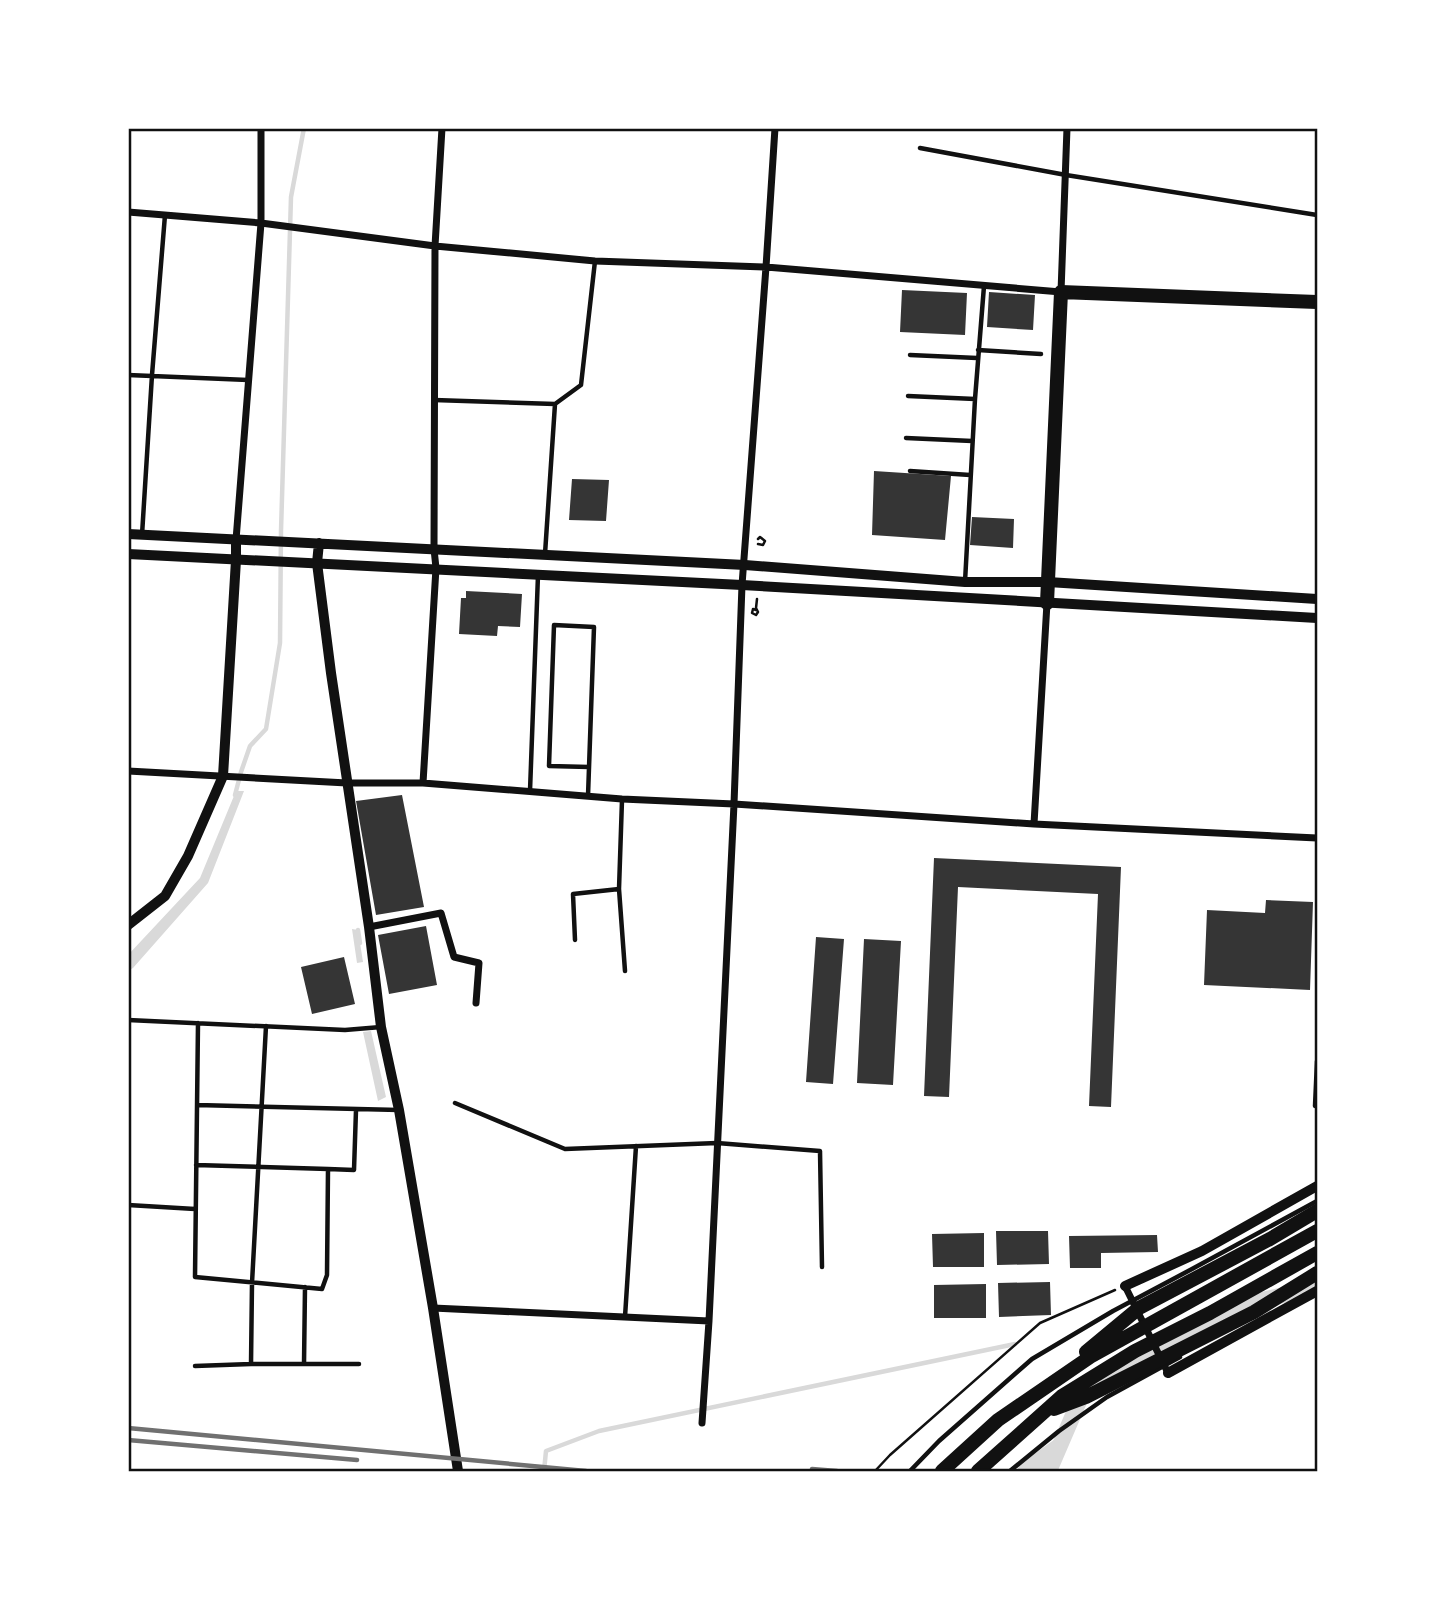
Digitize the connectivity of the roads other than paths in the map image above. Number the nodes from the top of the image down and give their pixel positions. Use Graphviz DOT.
graph roads {
  1 [pos="261,128"];
  2 [pos="442,128"];
  3 [pos="775,128"];
  4 [pos="1068,128"];
  5 [pos="920,148"];
  6 [pos="1066,175"];
  7 [pos="128,212"];
  8 [pos="165,215"];
  9 [pos="1317,215"];
  10 [pos="261,223"];
  11 [pos="435,246"];
  12 [pos="595,261"];
  13 [pos="766,267"];
  14 [pos="984,286"];
  15 [pos="1061,292"];
  16 [pos="1317,302"];
  17 [pos="978,350"];
  18 [pos="1041,354"];
  19 [pos="910,355"];
  20 [pos="977,358"];
  21 [pos="128,374"];
  22 [pos="152,375"];
  23 [pos="249,380"];
  24 [pos="908,396"];
  25 [pos="975,399"];
  26 [pos="434,400"];
  27 [pos="555,404"];
  28 [pos="906,438"];
  29 [pos="972,441"];
  30 [pos="910,471"];
  31 [pos="970,475"];
  32 [pos="128,534"];
  33 [pos="142,535"];
  34 [pos="236,540"];
  35 [pos="318,543"];
  36 [pos="434,549"];
  37 [pos="128,554"];
  38 [pos="545,556"];
  39 [pos="236,560"];
  40 [pos="317,564"];
  41 [pos="745,565"];
  42 [pos="436,568"];
  43 [pos="538,575"];
  44 [pos="965,582"];
  45 [pos="1048,582"];
  46 [pos="742,585"];
  47 [pos="1317,599"];
  48 [pos="1047,603"];
  49 [pos="1317,618"];
  50 [pos="589,767"];
  51 [pos="128,772"];
  52 [pos="223,776"];
  53 [pos="347,783"];
  54 [pos="423,783"];
  55 [pos="530,791"];
  56 [pos="587,797"];
  57 [pos="622,799"];
  58 [pos="734,804"];
  59 [pos="1034,824"];
  60 [pos="1317,838"];
  61 [pos="619,888"];
  62 [pos="128,925"];
  63 [pos="369,927"];
  64 [pos="575,940"];
  65 [pos="625,971"];
  66 [pos="476,1003"];
  67 [pos="128,1020"];
  68 [pos="198,1023"];
  69 [pos="266,1026"];
  70 [pos="381,1027"];
  71 [pos="1317,1061"];
  72 [pos="455,1102"];
  73 [pos="197,1105"];
  74 [pos="1316,1106"];
  75 [pos="261,1108"];
  76 [pos="356,1110"];
  77 [pos="399,1110"];
  78 [pos="717,1143"];
  79 [pos="636,1146"];
  80 [pos="196,1165"];
  81 [pos="258,1167"];
  82 [pos="328,1169"];
  83 [pos="1317,1186"];
  84 [pos="1317,1200"];
  85 [pos="128,1205"];
  86 [pos="195,1209"];
  87 [pos="1317,1211"];
  88 [pos="1317,1231"];
  89 [pos="1317,1253"];
  90 [pos="822,1267"];
  91 [pos="1317,1273"];
  92 [pos="1317,1279"];
  93 [pos="252,1283"];
  94 [pos="1125,1286"];
  95 [pos="304,1287"];
  96 [pos="1317,1292"];
  97 [pos="433,1308"];
  98 [pos="625,1318"];
  99 [pos="709,1321"];
  100 [pos="1198,1347"];
  101 [pos="1187,1354"];
  102 [pos="251,1364"];
  103 [pos="304,1364"];
  104 [pos="359,1364"];
  105 [pos="195,1366"];
  106 [pos="1168,1373"];
  107 [pos="1057,1378"];
  108 [pos="1046,1412"];
  109 [pos="702,1420"];
  110 [pos="458,1471"];
  111 [pos="910,1471"];
  112 [pos="942,1471"];
  113 [pos="978,1471"];
  114 [pos="1010,1471"];
  1 -- 10 [label="street"];
  2 -- 11 [label="street"];
  3 -- 13 [label="street"];
  4 -- 6 [label="street"];
  5 -- 6 [label="lane"];
  6 -- 9 [label="lane"];
  6 -- 15 [label="street"];
  7 -- 8 [label="street"];
  8 -- 10 [label="street"];
  8 -- 22 [label="lane"];
  10 -- 11 [label="street"];
  10 -- 23 [label="street"];
  11 -- 12 [label="street"];
  11 -- 26 [label="street"];
  12 -- 13 [label="street"];
  12 -- 27 [label="lane"];
  13 -- 14 [label="street"];
  13 -- 41 [label="street"];
  14 -- 15 [label="street"];
  14 -- 17 [label="lane"];
  15 -- 16 [label="main road"];
  15 -- 45 [label="main road"];
  17 -- 18 [label="lane"];
  17 -- 20 [label="lane"];
  19 -- 20 [label="lane"];
  20 -- 25 [label="lane"];
  21 -- 22 [label="lane"];
  22 -- 23 [label="lane"];
  22 -- 33 [label="lane"];
  23 -- 34 [label="street"];
  24 -- 25 [label="lane"];
  25 -- 29 [label="lane"];
  26 -- 27 [label="lane"];
  26 -- 36 [label="street"];
  27 -- 38 [label="lane"];
  28 -- 29 [label="lane"];
  29 -- 31 [label="lane"];
  30 -- 31 [label="lane"];
  31 -- 44 [label="lane"];
  32 -- 33 [label="street"];
  33 -- 34 [label="street"];
  34 -- 35 [label="street"];
  34 -- 39 [label="street"];
  35 -- 36 [label="street"];
  35 -- 40 [label="street"];
  36 -- 38 [label="street"];
  36 -- 42 [label="street"];
  37 -- 39 [label="street"];
  38 -- 41 [label="street"];
  39 -- 40 [label="street"];
  39 -- 52 [label="street"];
  40 -- 42 [label="street"];
  40 -- 53 [label="street"];
  41 -- 44 [label="street"];
  41 -- 46 [label="street"];
  42 -- 43 [label="street"];
  42 -- 54 [label="street"];
  43 -- 46 [label="street"];
  43 -- 55 [label="lane"];
  44 -- 45 [label="street"];
  45 -- 47 [label="street"];
  45 -- 48 [label="main road"];
  46 -- 48 [label="street"];
  46 -- 58 [label="street"];
  48 -- 49 [label="street"];
  48 -- 59 [label="street"];
  50 -- 50 [label="lane"];
  50 -- 56 [label="lane"];
  51 -- 52 [label="street"];
  52 -- 53 [label="street"];
  52 -- 62 [label="street"];
  53 -- 54 [label="street"];
  53 -- 63 [label="street"];
  54 -- 55 [label="street"];
  55 -- 56 [label="street"];
  56 -- 57 [label="street"];
  57 -- 58 [label="street"];
  57 -- 61 [label="lane"];
  58 -- 59 [label="street"];
  58 -- 78 [label="street"];
  59 -- 60 [label="street"];
  61 -- 64 [label="lane"];
  61 -- 65 [label="lane"];
  63 -- 66 [label="street"];
  63 -- 70 [label="street"];
  67 -- 68 [label="lane"];
  68 -- 69 [label="lane"];
  68 -- 73 [label="lane"];
  69 -- 70 [label="lane"];
  69 -- 75 [label="lane"];
  70 -- 77 [label="street"];
  71 -- 74 [label="lane"];
  72 -- 79 [label="lane"];
  73 -- 75 [label="lane"];
  73 -- 80 [label="lane"];
  75 -- 76 [label="lane"];
  75 -- 81 [label="lane"];
  76 -- 77 [label="lane"];
  76 -- 82 [label="lane"];
  77 -- 97 [label="street"];
  78 -- 79 [label="lane"];
  78 -- 90 [label="lane"];
  78 -- 99 [label="street"];
  79 -- 98 [label="lane"];
  80 -- 81 [label="lane"];
  80 -- 86 [label="lane"];
  81 -- 82 [label="lane"];
  81 -- 93 [label="lane"];
  82 -- 95 [label="lane"];
  83 -- 94 [label="street"];
  84 -- 111 [label="lane"];
  85 -- 86 [label="lane"];
  86 -- 93 [label="lane"];
  87 -- 107 [label="main road"];
  88 -- 107 [label="main road"];
  89 -- 108 [label="main road"];
  91 -- 108 [label="main road"];
  92 -- 100 [label="lane"];
  93 -- 95 [label="lane"];
  93 -- 102 [label="lane"];
  94 -- 106 [label="street"];
  95 -- 103 [label="lane"];
  96 -- 106 [label="street"];
  97 -- 98 [label="street"];
  97 -- 110 [label="street"];
  98 -- 99 [label="street"];
  99 -- 109 [label="street"];
  101 -- 114 [label="lane"];
  102 -- 103 [label="lane"];
  102 -- 105 [label="lane"];
  103 -- 104 [label="lane"];
  107 -- 112 [label="main road"];
  108 -- 113 [label="main road"];
}
